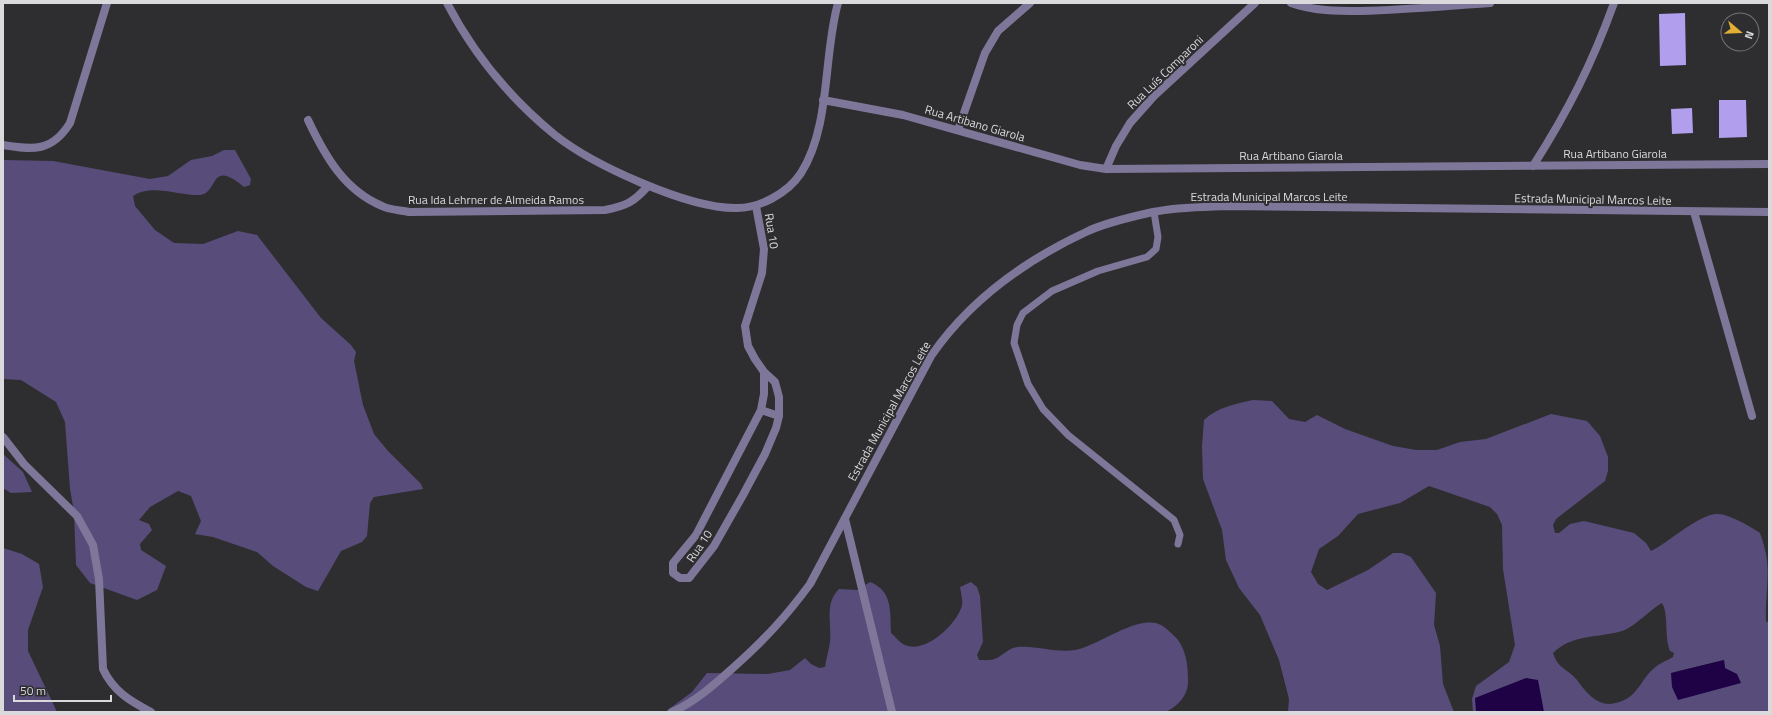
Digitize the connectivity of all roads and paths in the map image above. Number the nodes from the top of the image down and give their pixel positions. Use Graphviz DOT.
graph roads {
  1 [pos="107,3"];
  2 [pos="447,3"];
  3 [pos="838,3"];
  4 [pos="1030,3"];
  5 [pos="1255,3"];
  6 [pos="1291,3"];
  7 [pos="1490,3"];
  8 [pos="1614,3"];
  9 [pos="823,100"];
  10 [pos="308,120"];
  11 [pos="958,130"];
  12 [pos="3,145"];
  13 [pos="1769,164"];
  14 [pos="1533,166"];
  15 [pos="1106,169"];
  16 [pos="648,186"];
  17 [pos="756,206"];
  18 [pos="1154,212"];
  19 [pos="1694,212"];
  20 [pos="1769,212"];
  21 [pos="764,372"];
  22 [pos="761,410"];
  23 [pos="779,416"];
  24 [pos="1752,416"];
  25 [pos="3,437"];
  26 [pos="845,519"];
  27 [pos="1178,544"];
  28 [pos="151,712"];
  29 [pos="672,712"];
  30 [pos="892,712"];
  1 -- 12 [label="street"];
  2 -- 16 [label="street"];
  3 -- 9 [label="street"];
  4 -- 11 [label="street"];
  5 -- 15 [label="street, Rua Luís Comparoni"];
  6 -- 7 [label="street"];
  8 -- 14 [label="street"];
  9 -- 11 [label="street, Rua Artibano Giarola"];
  9 -- 17 [label="street"];
  10 -- 16 [label="street, Rua Ida Lehrner de Almeida Ramos"];
  11 -- 15 [label="street, Rua Artibano Giarola"];
  13 -- 14 [label="street, Rua Artibano Giarola"];
  14 -- 15 [label="street, Rua Artibano Giarola"];
  16 -- 17 [label="street"];
  17 -- 21 [label="street, Rua 10"];
  18 -- 19 [label="street, Estrada Municipal Marcos Leite"];
  18 -- 26 [label="street, Estrada Municipal Marcos Leite"];
  18 -- 27 [label="lane"];
  19 -- 20 [label="street, Estrada Municipal Marcos Leite"];
  19 -- 24 [label="street"];
  21 -- 22 [label="street, Rua 10"];
  21 -- 23 [label="street, Rua 10"];
  22 -- 23 [label="street"];
  22 -- 23 [label="street, Rua 10"];
  25 -- 28 [label="street"];
  26 -- 29 [label="street, Estrada Municipal Marcos Leite"];
  26 -- 30 [label="street"];
}
